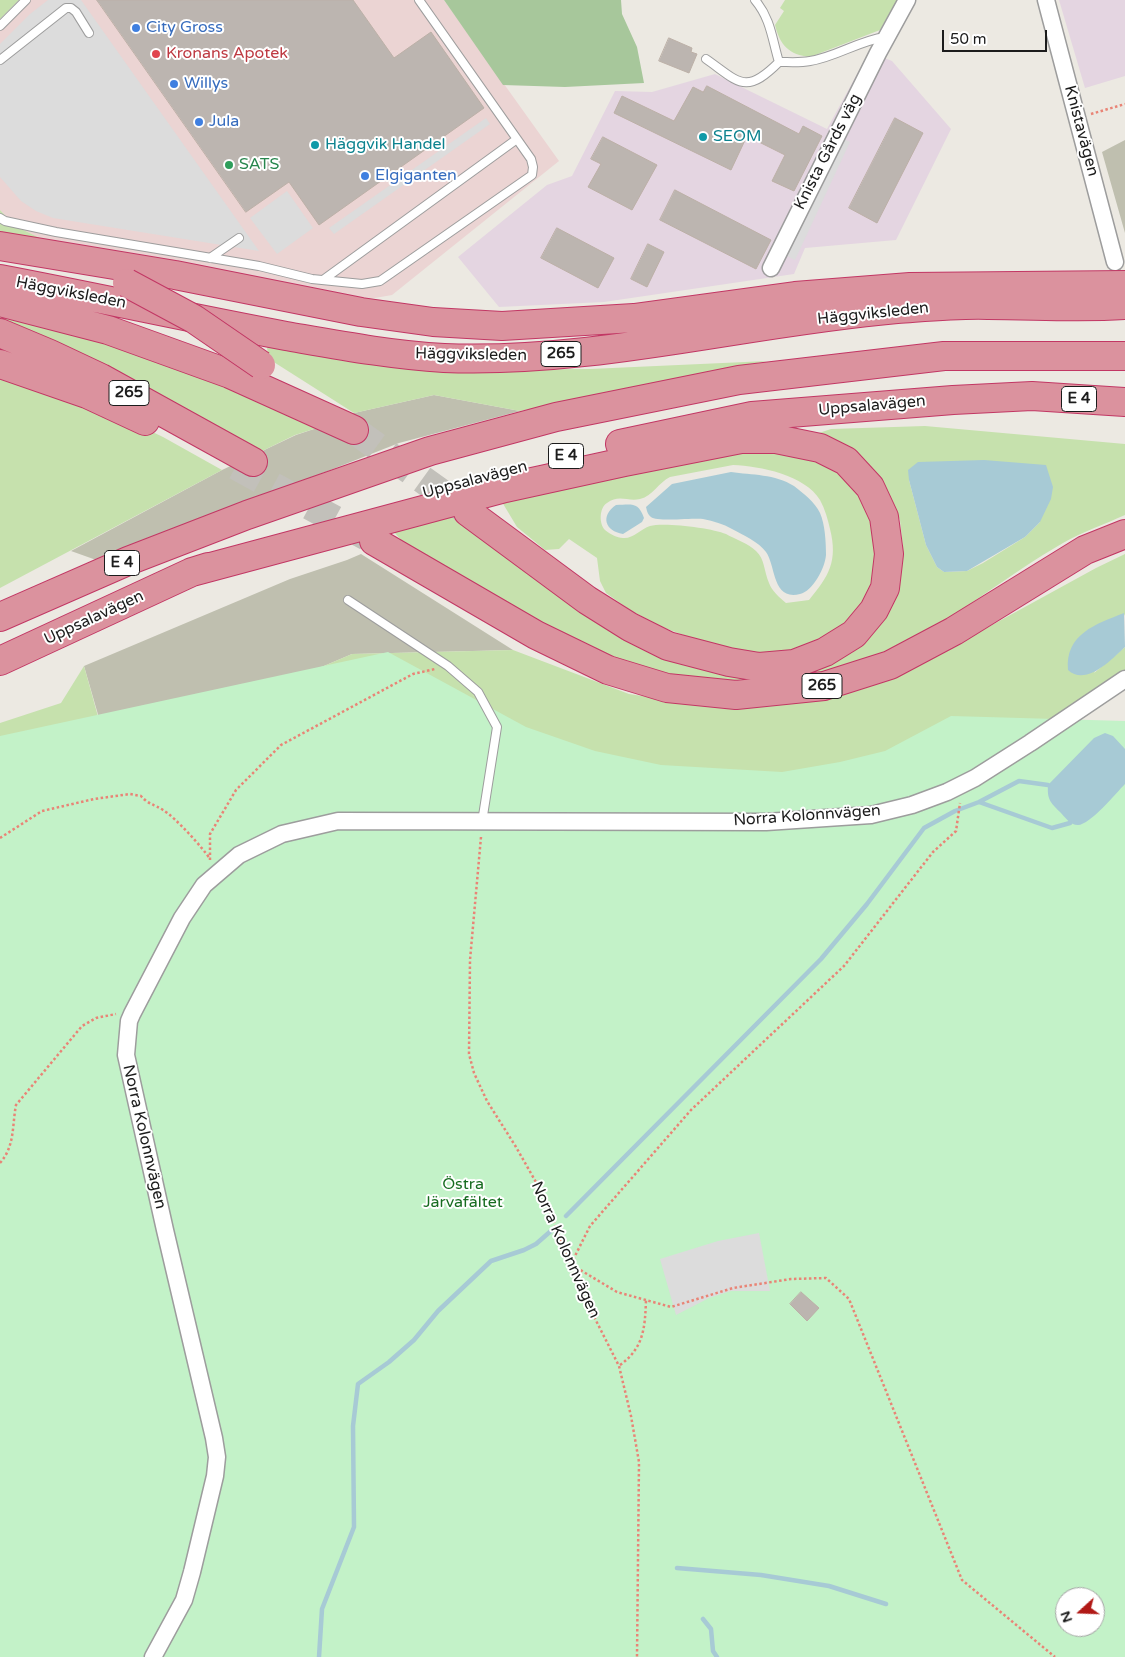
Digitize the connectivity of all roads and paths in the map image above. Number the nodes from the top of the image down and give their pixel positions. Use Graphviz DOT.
graph roads {
  1 [pos="26,0"];
  2 [pos="419,0"];
  3 [pos="755,0"];
  4 [pos="907,0"];
  5 [pos="1046,0"];
  6 [pos="0,26"];
  7 [pos="89,33"];
  8 [pos="887,37"];
  9 [pos="706,59"];
  10 [pos="0,60"];
  11 [pos="779,62"];
  12 [pos="1125,104"];
  13 [pos="1077,118"];
  14 [pos="517,139"];
  15 [pos="0,218"];
  16 [pos="239,238"];
  17 [pos="0,246"];
  18 [pos="41,253"];
  19 [pos="210,258"];
  20 [pos="771,268"];
  21 [pos="1120,273"];
  22 [pos="0,280"];
  23 [pos="323,280"];
  24 [pos="0,302"];
  25 [pos="1125,305"];
  26 [pos="0,334"];
  27 [pos="1125,356"];
  28 [pos="0,364"];
  29 [pos="1125,402"];
  30 [pos="468,512"];
  31 [pos="1125,534"];
  32 [pos="374,541"];
  33 [pos="192,572"];
  34 [pos="348,600"];
  35 [pos="0,617"];
  36 [pos="0,661"];
  37 [pos="448,666"];
  38 [pos="1125,679"];
  39 [pos="959,804"];
  40 [pos="482,822"];
  41 [pos="0,838"];
  42 [pos="215,866"];
  43 [pos="132,1014"];
  44 [pos="0,1163"];
  45 [pos="571,1264"];
  46 [pos="646,1300"];
  47 [pos="620,1366"];
  48 [pos="153,1657"];
  49 [pos="637,1657"];
  50 [pos="1055,1657"];
  1 -- 6 [label="lane"];
  2 -- 14 [label="lane"];
  3 -- 11 [label="lane"];
  4 -- 8 [label="street, Knista Gårds väg"];
  5 -- 13 [label="street, Knistavägen"];
  7 -- 10 [label="lane"];
  8 -- 11 [label="lane"];
  8 -- 20 [label="street, Knista Gårds väg"];
  9 -- 11 [label="lane"];
  12 -- 13 [label="path"];
  13 -- 21 [label="street, Knistavägen"];
  14 -- 23 [label="lane"];
  14 -- 23 [label="lane"];
  15 -- 19 [label="lane"];
  16 -- 19 [label="lane"];
  17 -- 18 [label="highway"];
  18 -- 21 [label="highway"];
  18 -- 24 [label="highway, bridge"];
  19 -- 23 [label="lane"];
  22 -- 25 [label="highway, Häggviksleden / 265"];
  26 -- 28 [label="highway, 265"];
  27 -- 35 [label="highway, E 4"];
  29 -- 33 [label="highway, Uppsalavägen / E 4"];
  30 -- 33 [label="highway"];
  31 -- 32 [label="highway, 265"];
  33 -- 36 [label="highway, Uppsalavägen / E 4"];
  34 -- 37 [label="lane"];
  37 -- 40 [label="lane"];
  37 -- 42 [label="path"];
  38 -- 40 [label="street, Norra Kolonnvägen"];
  39 -- 45 [label="path"];
  40 -- 42 [label="street, Norra Kolonnvägen"];
  40 -- 45 [label="path, Norra Kolonnvägen"];
  41 -- 42 [label="path"];
  42 -- 43 [label="street, Norra Kolonnvägen"];
  43 -- 44 [label="path"];
  43 -- 48 [label="street, Norra Kolonnvägen"];
  45 -- 46 [label="path"];
  45 -- 47 [label="path, Norra Kolonnvägen"];
  46 -- 47 [label="path"];
  46 -- 50 [label="path"];
  47 -- 49 [label="path, Norra Kolonnvägen"];
}
